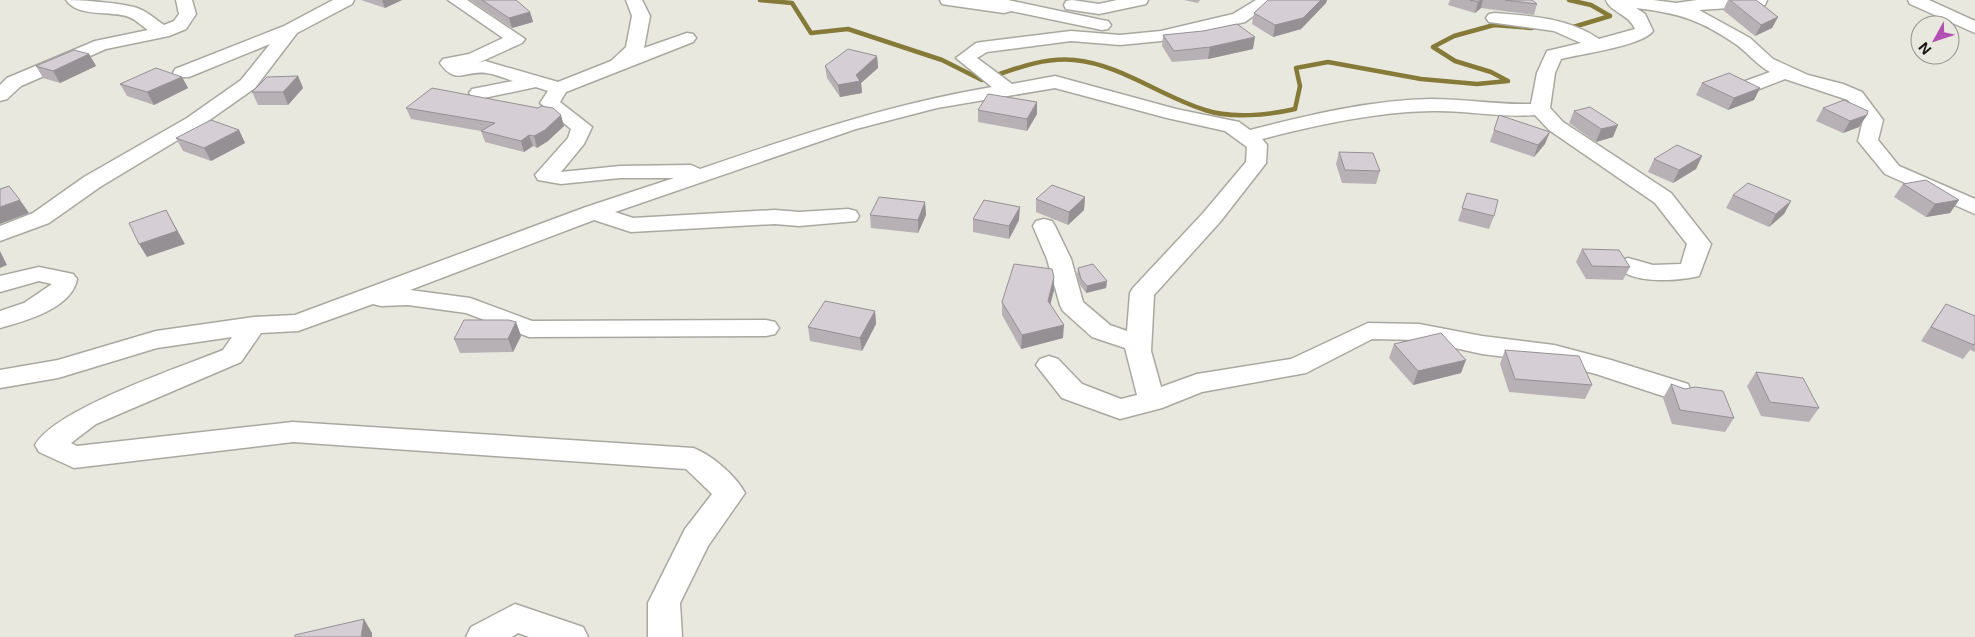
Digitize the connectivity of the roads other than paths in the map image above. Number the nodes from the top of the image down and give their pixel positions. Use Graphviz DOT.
graph roads {
  1 [pos="74,0"];
  2 [pos="184,0"];
  3 [pos="346,0"];
  4 [pos="456,0"];
  5 [pos="634,0"];
  6 [pos="948,0"];
  7 [pos="989,0"];
  8 [pos="1045,0"];
  9 [pos="1140,0"];
  10 [pos="1916,0"];
  11 [pos="1614,1"];
  12 [pos="1759,2"];
  13 [pos="1262,4"];
  14 [pos="1672,7"];
  15 [pos="1031,11"];
  16 [pos="1495,18"];
  17 [pos="1975,28"];
  18 [pos="292,29"];
  19 [pos="163,32"];
  20 [pos="1161,36"];
  21 [pos="687,38"];
  22 [pos="1040,40"];
  23 [pos="1594,44"];
  24 [pos="1137,48"];
  25 [pos="617,65"];
  26 [pos="1786,72"];
  27 [pos="182,73"];
  28 [pos="538,82"];
  29 [pos="1747,87"];
  30 [pos="559,88"];
  31 [pos="1008,90"];
  32 [pos="479,93"];
  33 [pos="0,95"];
  34 [pos="1540,109"];
  35 [pos="1246,137"];
  36 [pos="716,170"];
  37 [pos="1975,207"];
  38 [pos="594,212"];
  39 [pos="848,216"];
  40 [pos="1044,226"];
  41 [pos="0,234"];
  42 [pos="1628,265"];
  43 [pos="0,284"];
  44 [pos="360,300"];
  45 [pos="0,320"];
  46 [pos="254,325"];
  47 [pos="766,328"];
  48 [pos="1140,344"];
  49 [pos="1049,365"];
  50 [pos="0,379"];
  51 [pos="1678,391"];
  52 [pos="1152,401"];
  53 [pos="483,637"];
  54 [pos="571,637"];
  55 [pos="665,637"];
  1 -- 19 [label="street"];
  2 -- 19 [label="street"];
  3 -- 18 [label="street"];
  4 -- 28 [label="street"];
  5 -- 25 [label="street"];
  6 -- 15 [label="street"];
  7 -- 15 [label="street"];
  8 -- 9 [label="street"];
  10 -- 17 [label="street"];
  11 -- 14 [label="street"];
  11 -- 23 [label="street"];
  12 -- 14 [label="street"];
  13 -- 20 [label="street"];
  14 -- 26 [label="street"];
  15 -- 20 [label="street"];
  16 -- 23 [label="street"];
  18 -- 27 [label="street"];
  18 -- 41 [label="street"];
  19 -- 33 [label="street"];
  20 -- 22 [label="street"];
  21 -- 25 [label="street"];
  22 -- 24 [label="street"];
  22 -- 31 [label="street"];
  23 -- 34 [label="street"];
  25 -- 30 [label="street"];
  26 -- 29 [label="street"];
  26 -- 37 [label="street"];
  28 -- 30 [label="street"];
  28 -- 32 [label="street"];
  30 -- 36 [label="street"];
  31 -- 35 [label="street"];
  31 -- 36 [label="street"];
  34 -- 35 [label="street"];
  34 -- 42 [label="street"];
  35 -- 48 [label="street"];
  36 -- 38 [label="street"];
  38 -- 39 [label="street"];
  38 -- 44 [label="street"];
  40 -- 48 [label="street"];
  43 -- 45 [label="street"];
  44 -- 46 [label="street"];
  44 -- 47 [label="street"];
  46 -- 50 [label="street"];
  46 -- 55 [label="street"];
  48 -- 52 [label="street"];
  49 -- 52 [label="street"];
  51 -- 52 [label="street"];
  53 -- 54 [label="street"];
}
